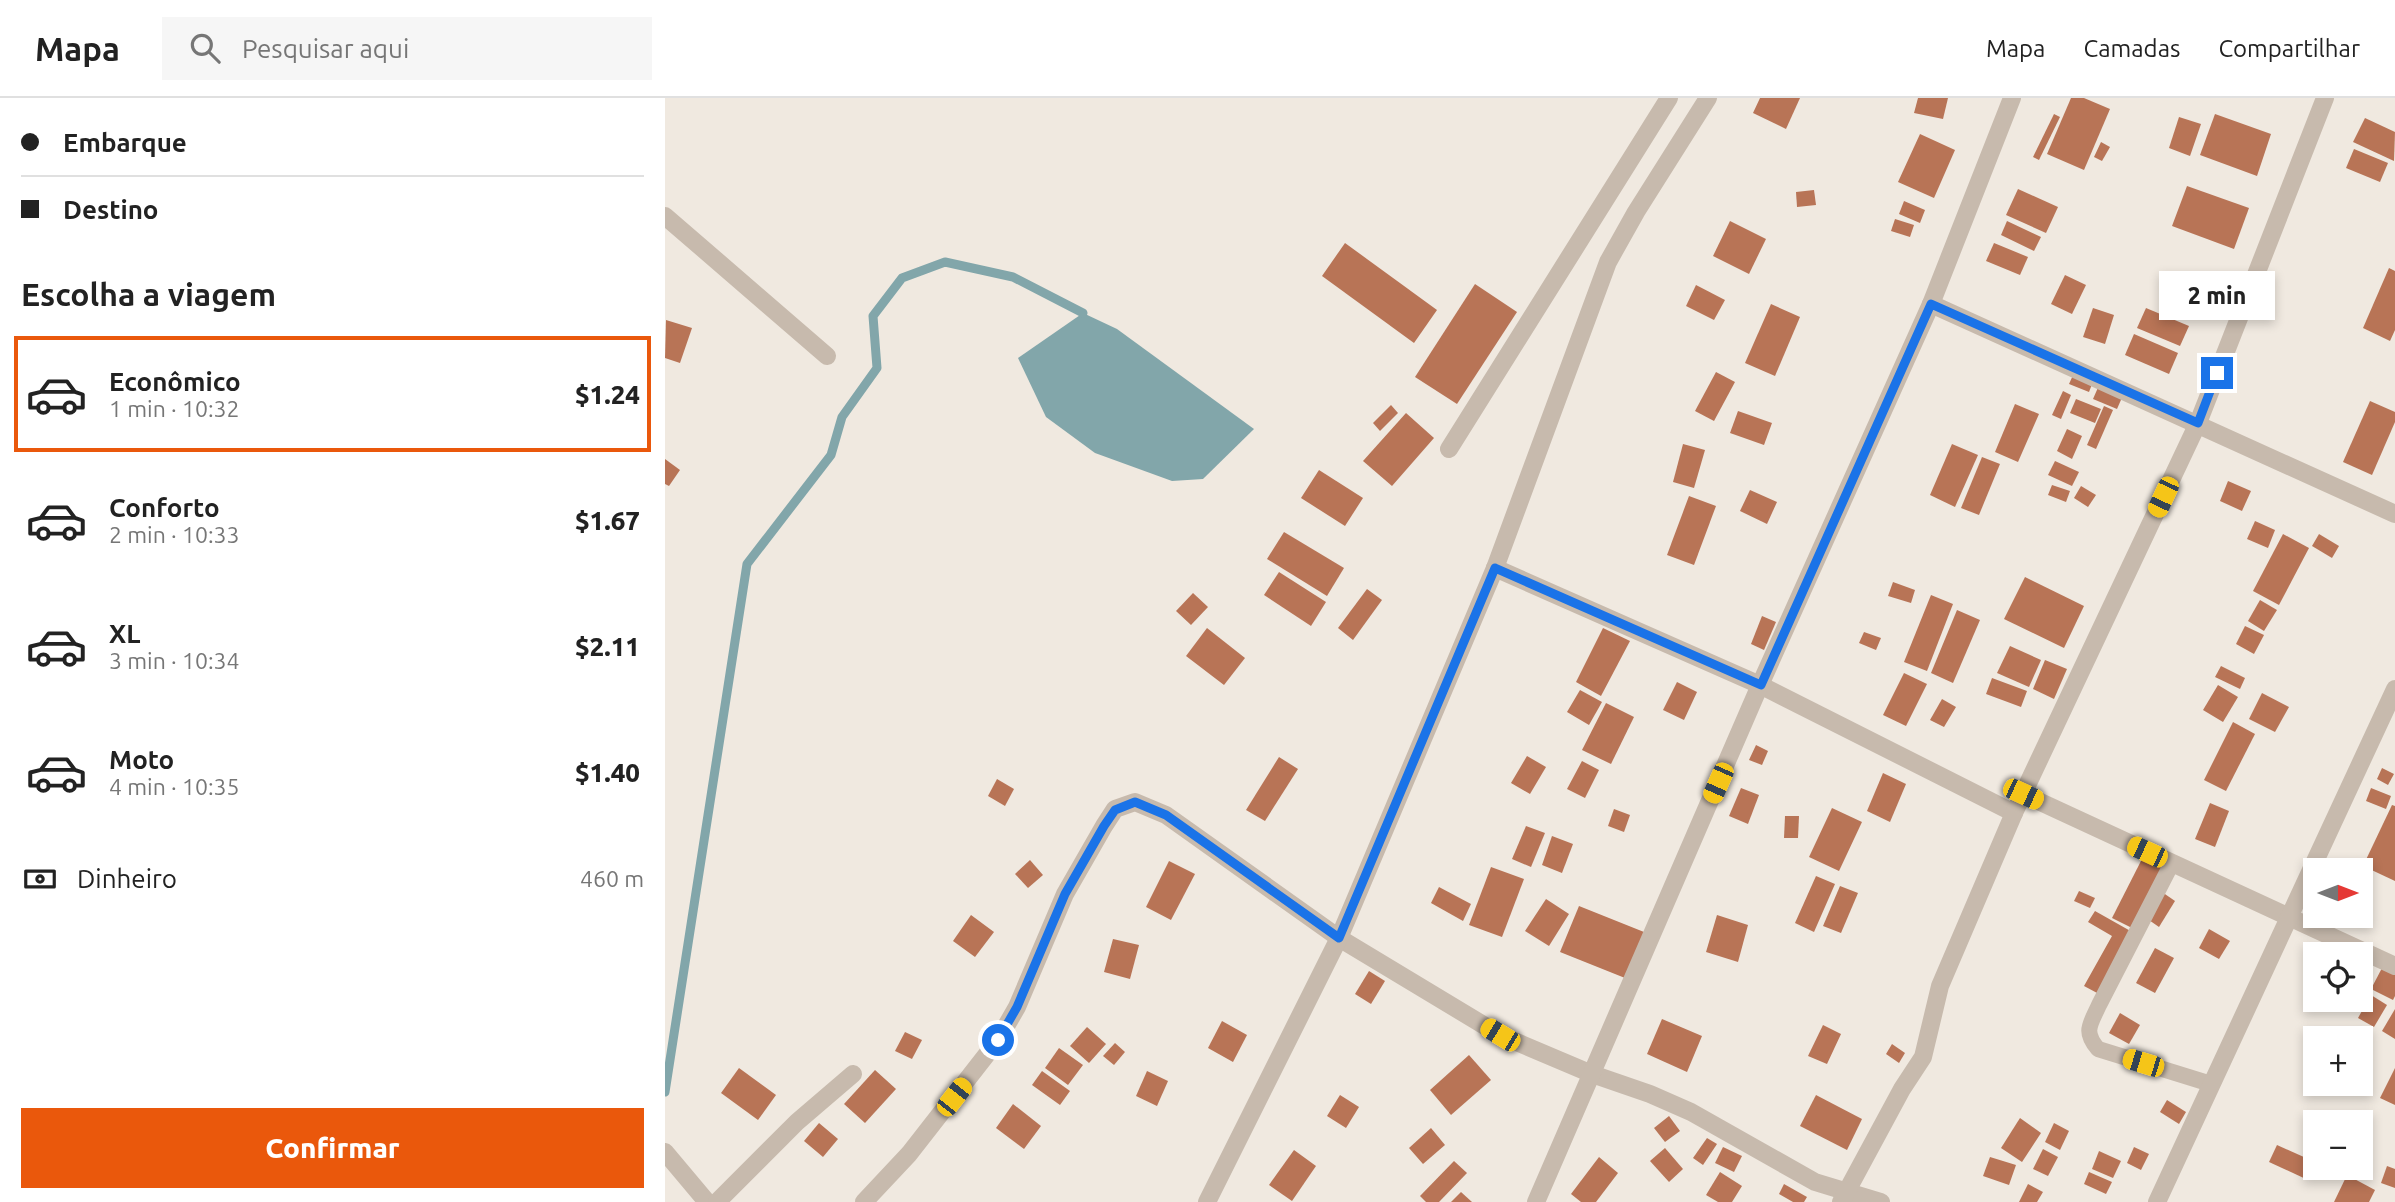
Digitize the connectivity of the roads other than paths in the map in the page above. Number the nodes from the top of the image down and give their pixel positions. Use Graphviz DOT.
graph roads {
  1 [pos="1669,98"];
  2 [pos="1708,98"];
  3 [pos="2012,98"];
  4 [pos="2325,98"];
  5 [pos="665,216"];
  6 [pos="1931,304"];
  7 [pos="827,356"];
  8 [pos="2198,423"];
  9 [pos="1449,449"];
  10 [pos="2395,514"];
  11 [pos="1495,568"];
  12 [pos="1761,685"];
  13 [pos="2395,688"];
  14 [pos="2023,794"];
  15 [pos="2014,813"];
  16 [pos="2172,863"];
  17 [pos="2290,916"];
  18 [pos="1339,938"];
  19 [pos="2395,966"];
  20 [pos="853,1074"];
  21 [pos="1592,1074"];
  22 [pos="2211,1084"];
  23 [pos="665,1152"];
  24 [pos="1843,1197"];
  25 [pos="707,1202"];
  26 [pos="717,1202"];
  27 [pos="865,1202"];
  28 [pos="1207,1202"];
  29 [pos="1536,1202"];
  30 [pos="1881,1202"];
  31 [pos="2157,1202"];
  1 -- 9 [label="street"];
  2 -- 11 [label="street"];
  3 -- 6 [label="street"];
  4 -- 8 [label="street"];
  5 -- 7 [label="street"];
  6 -- 8 [label="street"];
  6 -- 12 [label="street"];
  8 -- 10 [label="street"];
  8 -- 14 [label="street"];
  11 -- 12 [label="street"];
  11 -- 18 [label="street"];
  12 -- 15 [label="street"];
  12 -- 21 [label="street"];
  13 -- 17 [label="street"];
  14 -- 15 [label="street"];
  14 -- 16 [label="street"];
  15 -- 24 [label="street"];
  16 -- 17 [label="street"];
  16 -- 22 [label="lane"];
  17 -- 19 [label="street"];
  17 -- 22 [label="street"];
  18 -- 21 [label="street"];
  18 -- 27 [label="street"];
  18 -- 28 [label="street"];
  20 -- 26 [label="street"];
  21 -- 24 [label="street"];
  21 -- 29 [label="street"];
  22 -- 31 [label="street"];
  23 -- 25 [label="street"];
  24 -- 30 [label="street"];
}
